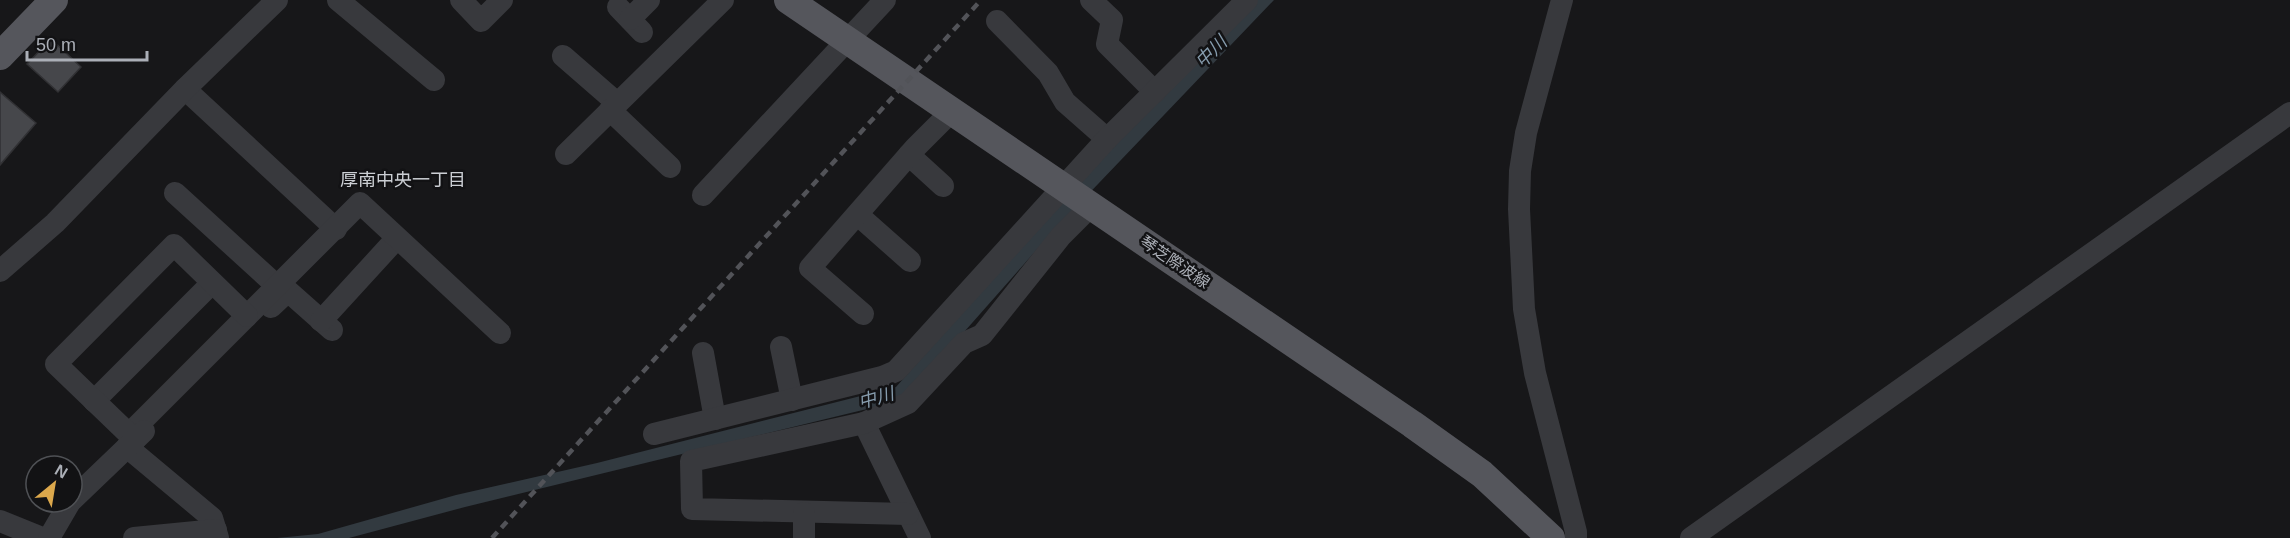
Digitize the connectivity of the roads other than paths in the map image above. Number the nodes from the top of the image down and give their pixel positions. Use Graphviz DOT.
graph roads {
  1 [pos="54,0"];
  2 [pos="277,0"];
  3 [pos="338,0"];
  4 [pos="461,0"];
  5 [pos="502,0"];
  6 [pos="649,0"];
  7 [pos="723,0"];
  8 [pos="788,0"];
  9 [pos="885,0"];
  10 [pos="1091,0"];
  11 [pos="1246,0"];
  12 [pos="1562,0"];
  13 [pos="630,19"];
  14 [pos="997,21"];
  15 [pos="849,41"];
  16 [pos="0,56"];
  17 [pos="563,56"];
  18 [pos="434,80"];
  19 [pos="185,89"];
  20 [pos="1155,92"];
  21 [pos="613,107"];
  22 [pos="952,111"];
  23 [pos="2290,113"];
  24 [pos="1107,139"];
  25 [pos="566,154"];
  26 [pos="909,155"];
  27 [pos="670,167"];
  28 [pos="943,186"];
  29 [pos="175,193"];
  30 [pos="703,195"];
  31 [pos="1078,196"];
  32 [pos="858,215"];
  33 [pos="336,229"];
  34 [pos="397,238"];
  35 [pos="910,261"];
  36 [pos="0,271"];
  37 [pos="213,283"];
  38 [pos="278,287"];
  39 [pos="863,314"];
  40 [pos="247,316"];
  41 [pos="500,333"];
  42 [pos="781,347"];
  43 [pos="703,353"];
  44 [pos="932,356"];
  45 [pos="792,400"];
  46 [pos="94,401"];
  47 [pos="715,419"];
  48 [pos="864,423"];
  49 [pos="654,434"];
  50 [pos="133,438"];
  51 [pos="84,488"];
  52 [pos="804,513"];
  53 [pos="63,514"];
  54 [pos="908,514"];
  55 [pos="0,521"];
  56 [pos="217,534"];
  57 [pos="42,538"];
  58 [pos="49,538"];
  59 [pos="134,538"];
  60 [pos="804,538"];
  61 [pos="920,538"];
  62 [pos="1551,538"];
  63 [pos="1576,538"];
  64 [pos="1690,538"];
  1 -- 16 [label="main road"];
  2 -- 19 [label="street"];
  3 -- 18 [label="street"];
  4 -- 5 [label="street"];
  6 -- 13 [label="street"];
  7 -- 21 [label="street"];
  8 -- 15 [label="main road, 琴芝際波線"];
  9 -- 15 [label="street"];
  10 -- 20 [label="street"];
  11 -- 20 [label="street"];
  12 -- 63 [label="street"];
  14 -- 24 [label="street"];
  15 -- 22 [label="main road, 琴芝際波線"];
  15 -- 30 [label="street"];
  17 -- 21 [label="street"];
  19 -- 33 [label="street"];
  19 -- 36 [label="street"];
  20 -- 24 [label="street"];
  21 -- 25 [label="street"];
  21 -- 27 [label="street"];
  22 -- 26 [label="street"];
  22 -- 31 [label="main road, 琴芝際波線"];
  23 -- 64 [label="street"];
  24 -- 31 [label="street"];
  26 -- 28 [label="street"];
  26 -- 32 [label="street"];
  29 -- 38 [label="street"];
  31 -- 44 [label="street"];
  31 -- 44 [label="street"];
  31 -- 62 [label="main road, 琴芝際波線"];
  32 -- 35 [label="street"];
  32 -- 39 [label="street"];
  33 -- 34 [label="street"];
  33 -- 38 [label="street"];
  34 -- 41 [label="street"];
  34 -- 50 [label="street"];
  37 -- 40 [label="street"];
  37 -- 46 [label="street"];
  37 -- 46 [label="street"];
  38 -- 40 [label="street"];
  40 -- 50 [label="street"];
  42 -- 45 [label="street"];
  43 -- 47 [label="street"];
  44 -- 45 [label="street"];
  44 -- 48 [label="street"];
  45 -- 47 [label="street"];
  46 -- 50 [label="street"];
  47 -- 49 [label="street"];
  48 -- 52 [label="street"];
  48 -- 54 [label="street"];
  50 -- 51 [label="street"];
  50 -- 56 [label="street"];
  52 -- 54 [label="street"];
  52 -- 60 [label="street"];
  53 -- 58 [label="street"];
  54 -- 61 [label="street"];
  55 -- 57 [label="street"];
  56 -- 59 [label="street"];
}
